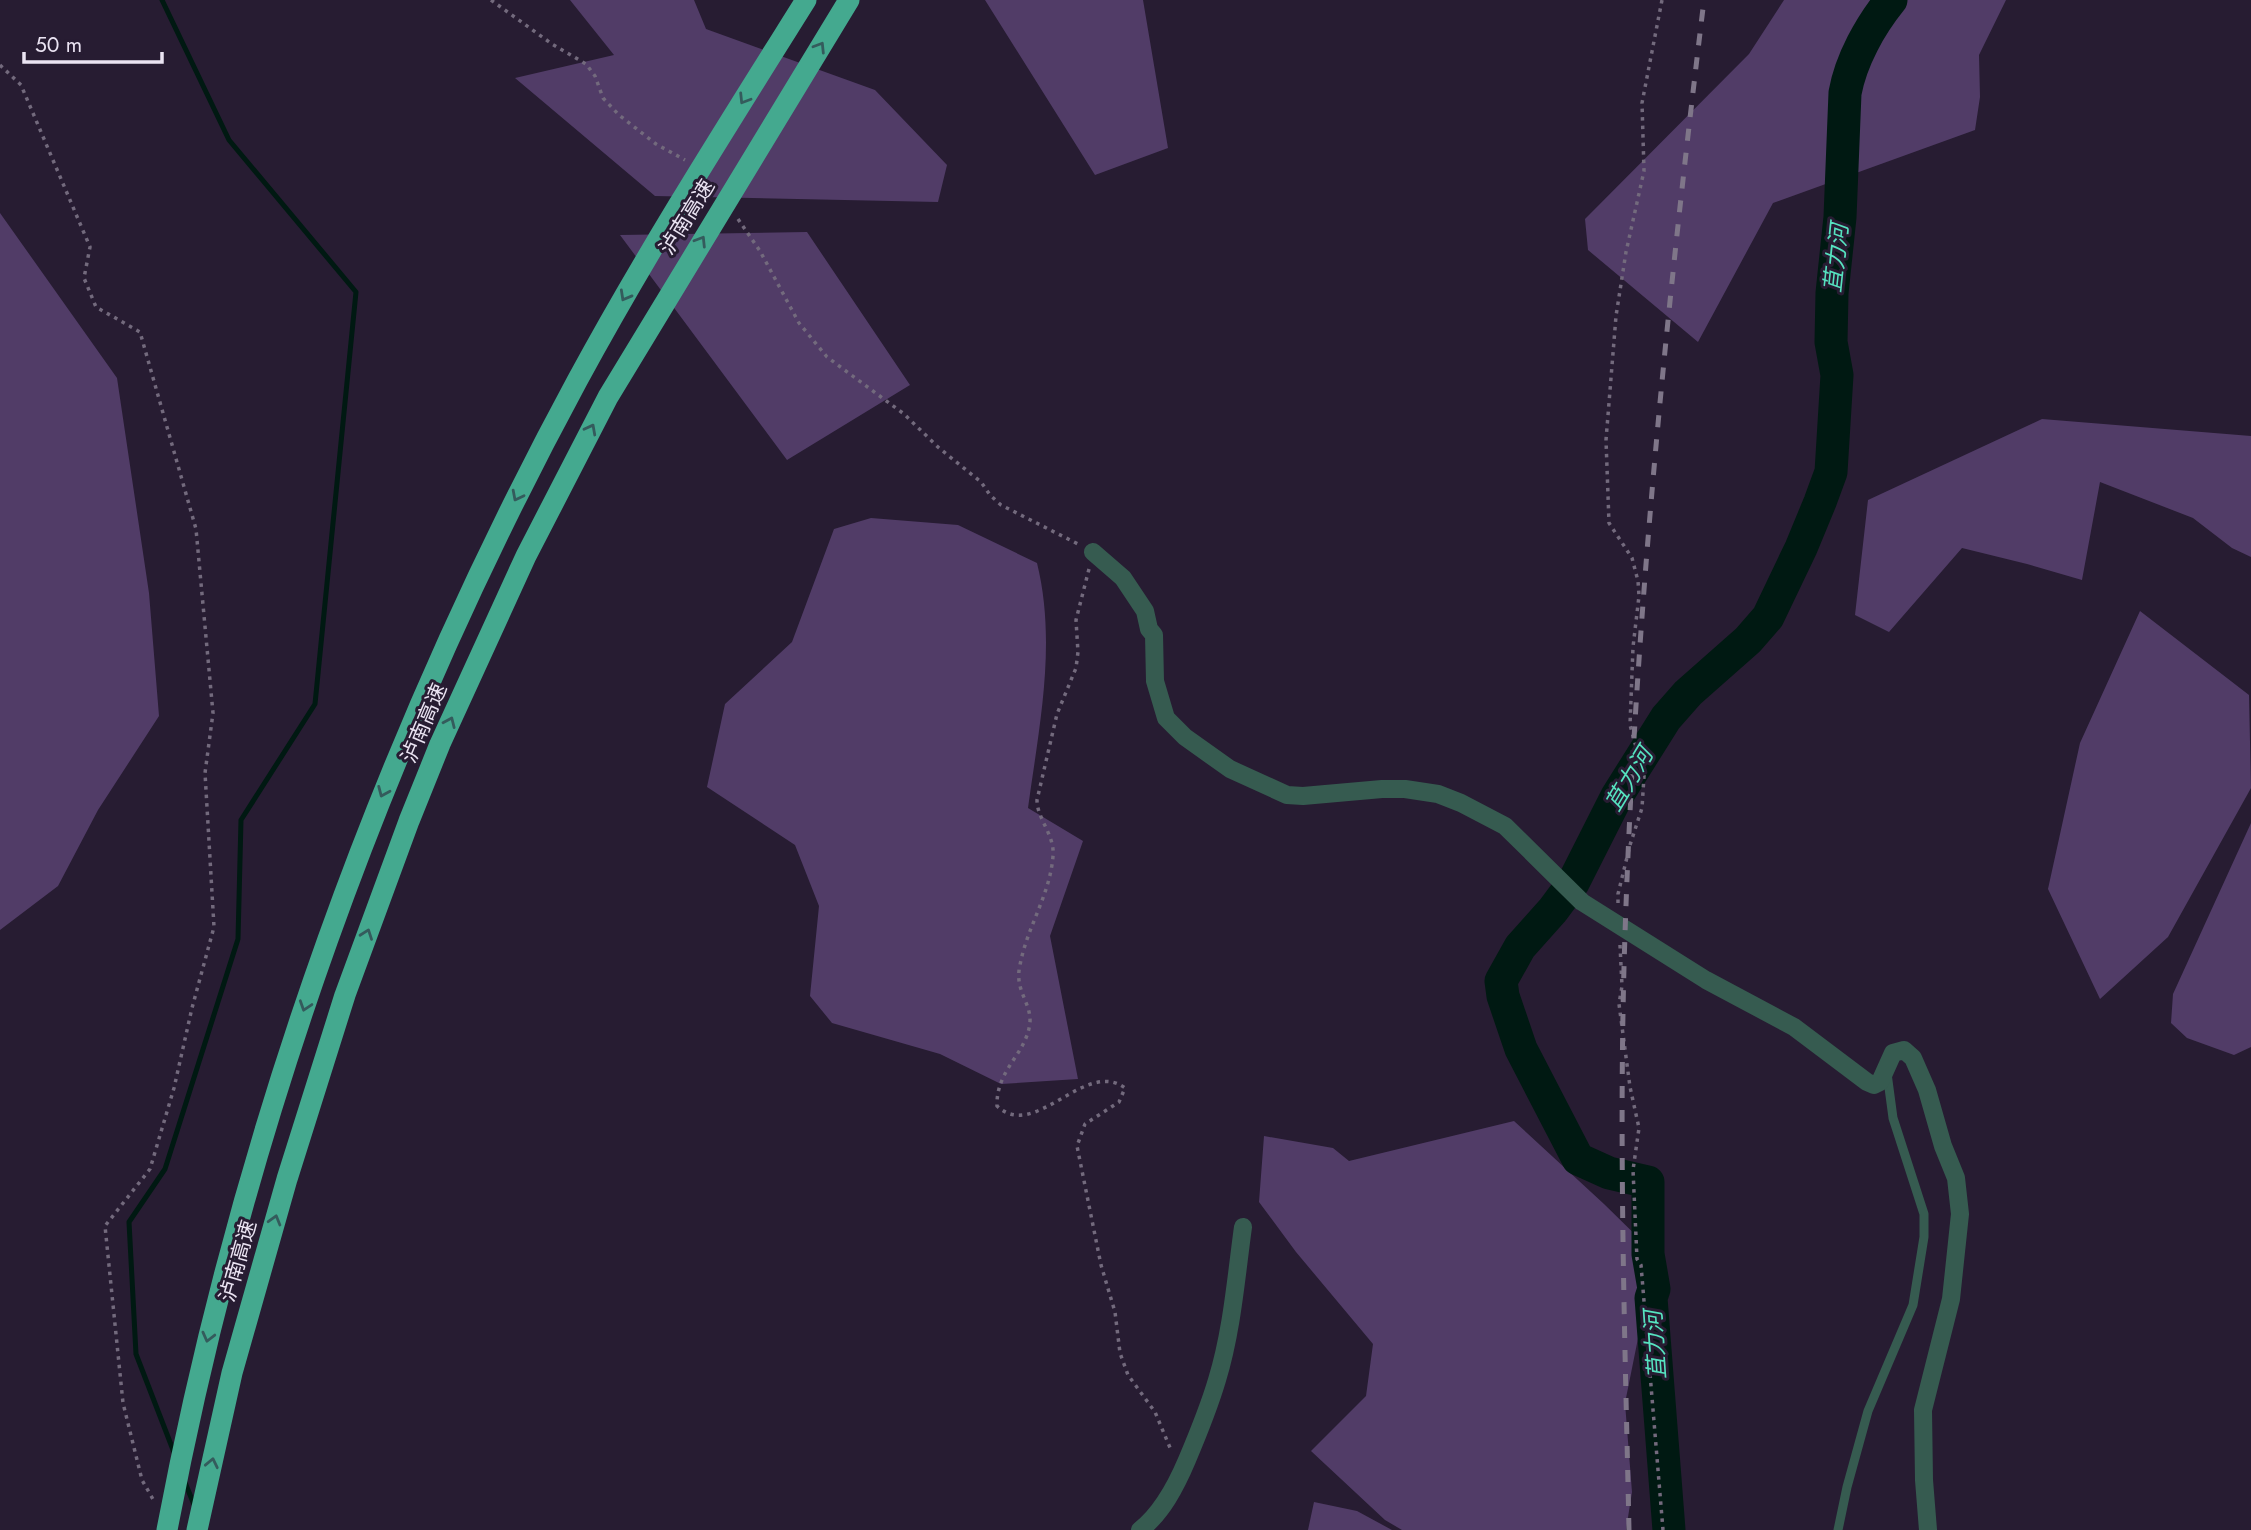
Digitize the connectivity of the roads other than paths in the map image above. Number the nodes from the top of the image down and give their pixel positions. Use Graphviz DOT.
graph roads {
  1 [pos="806,0"];
  2 [pos="849,0"];
  3 [pos="1093,552"];
  4 [pos="1886,1068"];
  5 [pos="1243,1227"];
  6 [pos="167,1530"];
  7 [pos="197,1530"];
  8 [pos="1140,1530"];
  9 [pos="1838,1530"];
  10 [pos="1928,1530"];
  1 -- 6 [label="highway, 泸南高速, one-way"];
  7 -- 2 [label="highway, 泸南高速, one-way"];
  3 -- 4 [label="street"];
  4 -- 9 [label="lane"];
  4 -- 10 [label="street"];
  5 -- 8 [label="street"];
}
